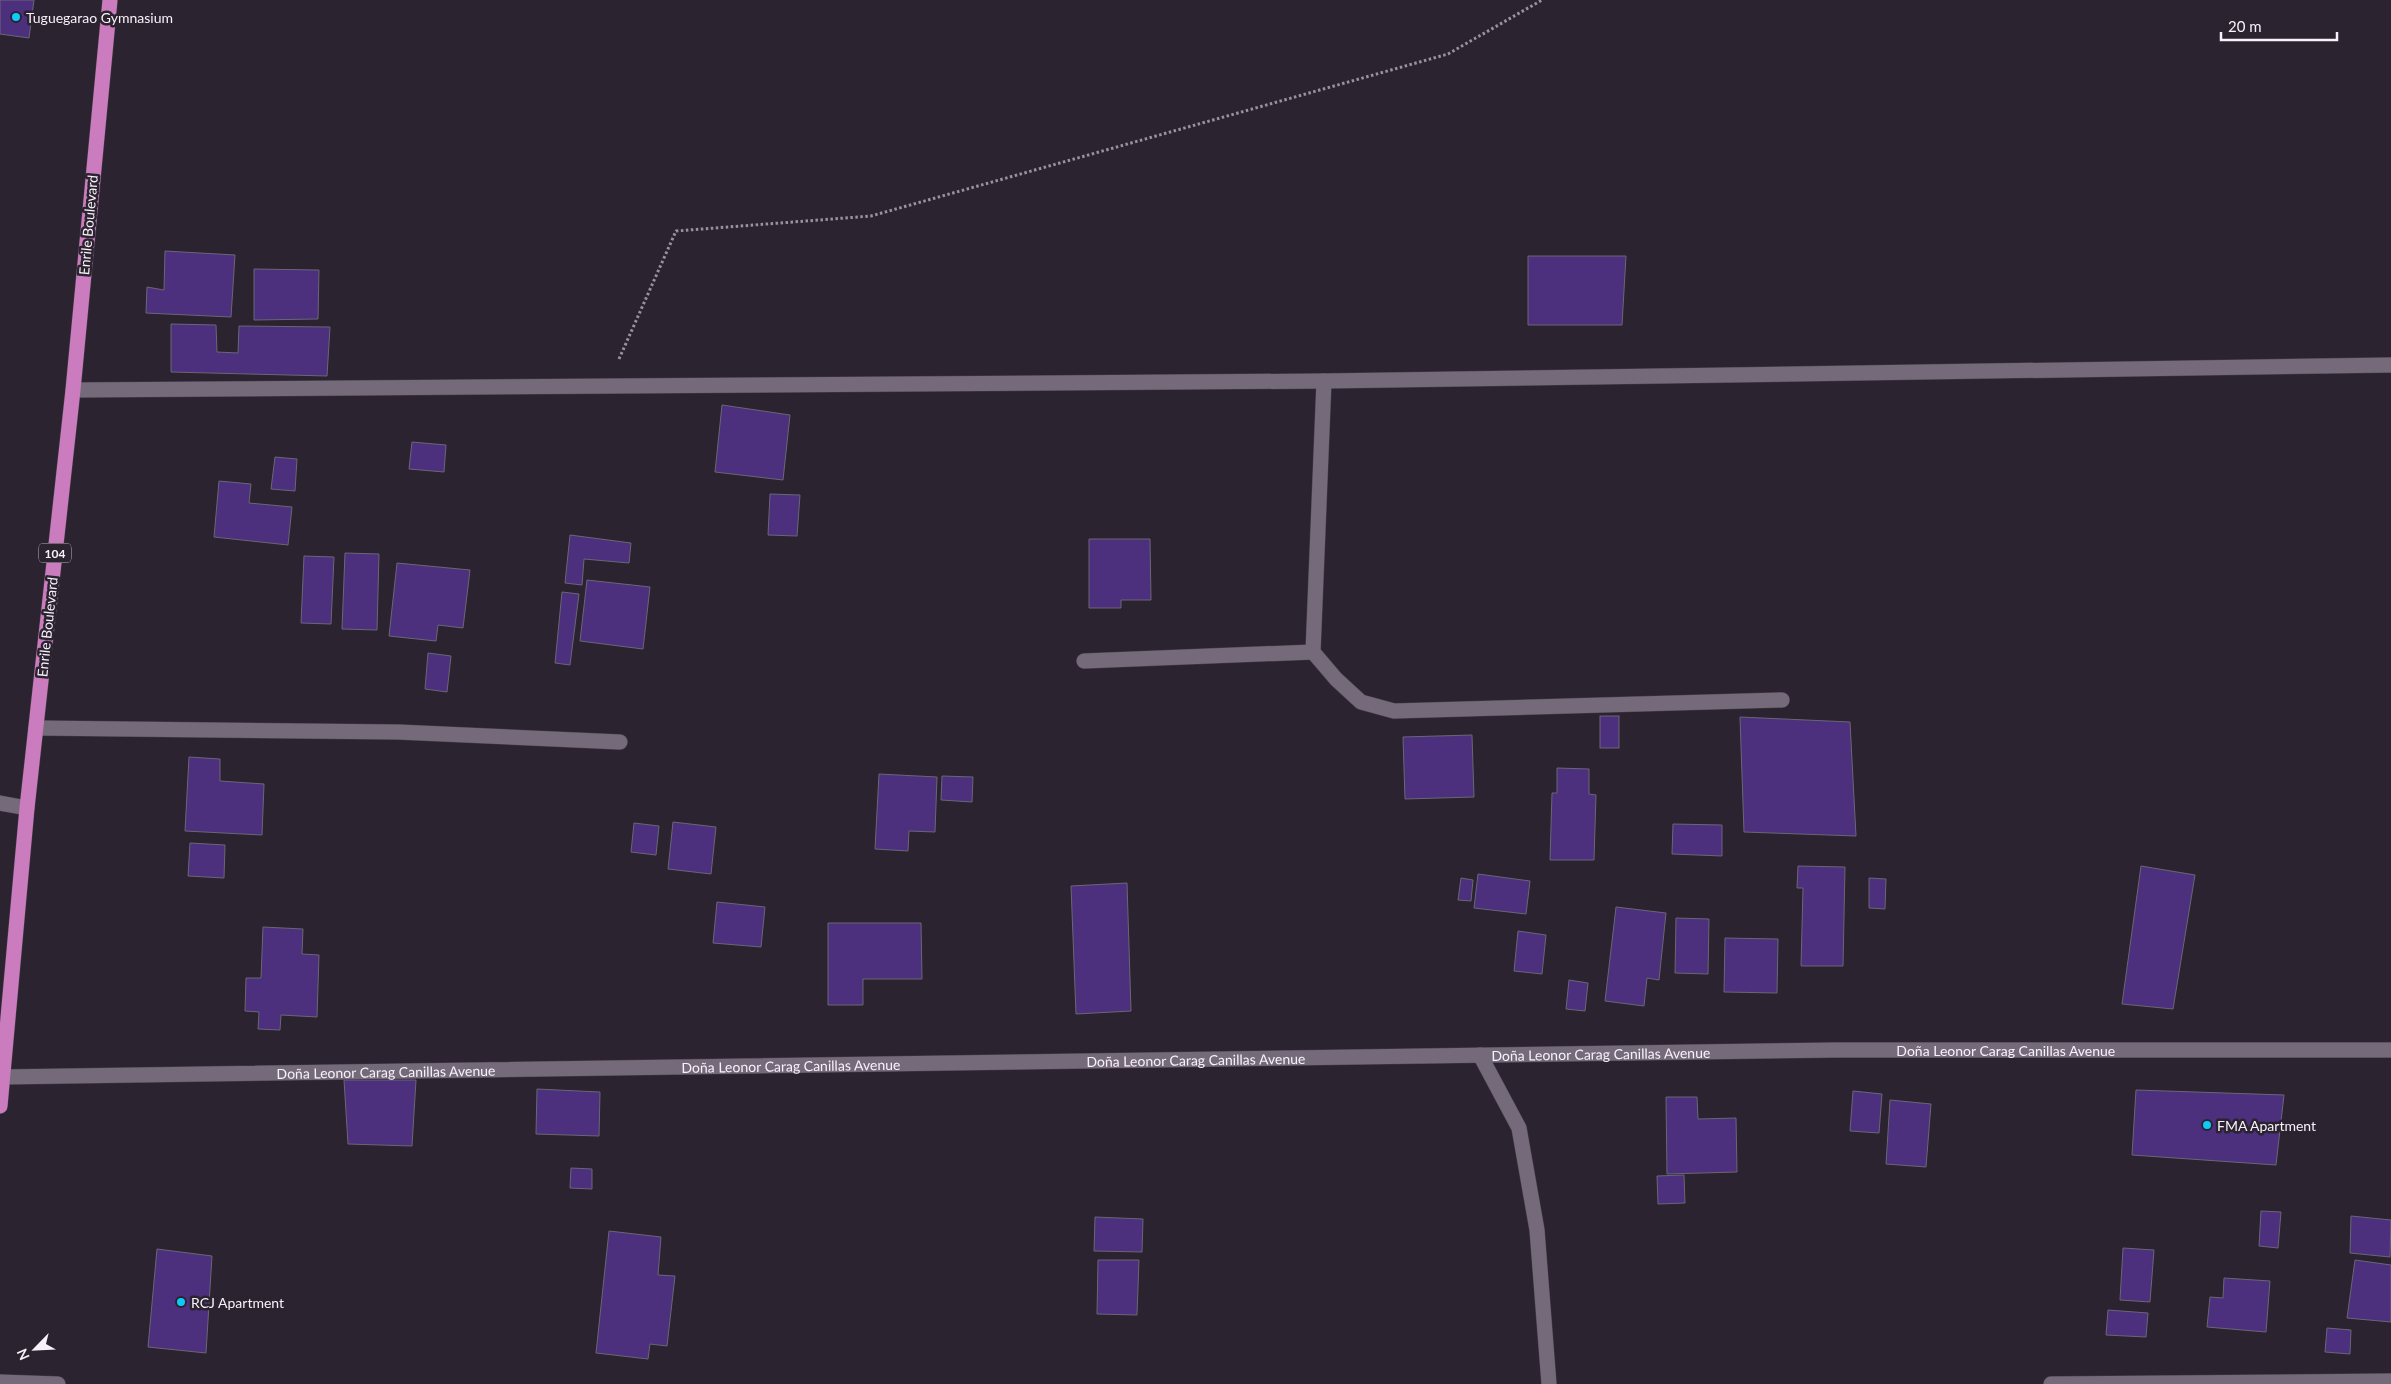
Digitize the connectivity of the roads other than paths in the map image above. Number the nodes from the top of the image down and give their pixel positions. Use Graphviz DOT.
graph roads {
  1 [pos="110,0"];
  2 [pos="2391,365"];
  3 [pos="1324,381"];
  4 [pos="73,390"];
  5 [pos="1313,652"];
  6 [pos="1084,661"];
  7 [pos="1782,700"];
  8 [pos="36,728"];
  9 [pos="620,742"];
  10 [pos="0,803"];
  11 [pos="27,808"];
  12 [pos="2391,1050"];
  13 [pos="1480,1055"];
  14 [pos="1,1077"];
  15 [pos="0,1106"];
  16 [pos="2391,1381"];
  17 [pos="0,1382"];
  18 [pos="58,1384"];
  19 [pos="1548,1384"];
  20 [pos="2051,1384"];
  1 -- 4 [label="highway, Enrile Boulevard / 104"];
  2 -- 3 [label="street"];
  3 -- 4 [label="street"];
  3 -- 5 [label="street"];
  4 -- 8 [label="highway, Enrile Boulevard / 104"];
  5 -- 6 [label="street"];
  5 -- 7 [label="street"];
  8 -- 9 [label="street"];
  8 -- 11 [label="highway, Enrile Boulevard / 104"];
  10 -- 11 [label="street"];
  11 -- 14 [label="highway, Enrile Boulevard / 104"];
  12 -- 13 [label="street, Doña Leonor Carag Canillas Avenue"];
  13 -- 14 [label="street, Doña Leonor Carag Canillas Avenue"];
  13 -- 19 [label="street"];
  14 -- 15 [label="highway, Enrile Boulevard / 104"];
  16 -- 20 [label="street"];
  17 -- 18 [label="street"];
}
